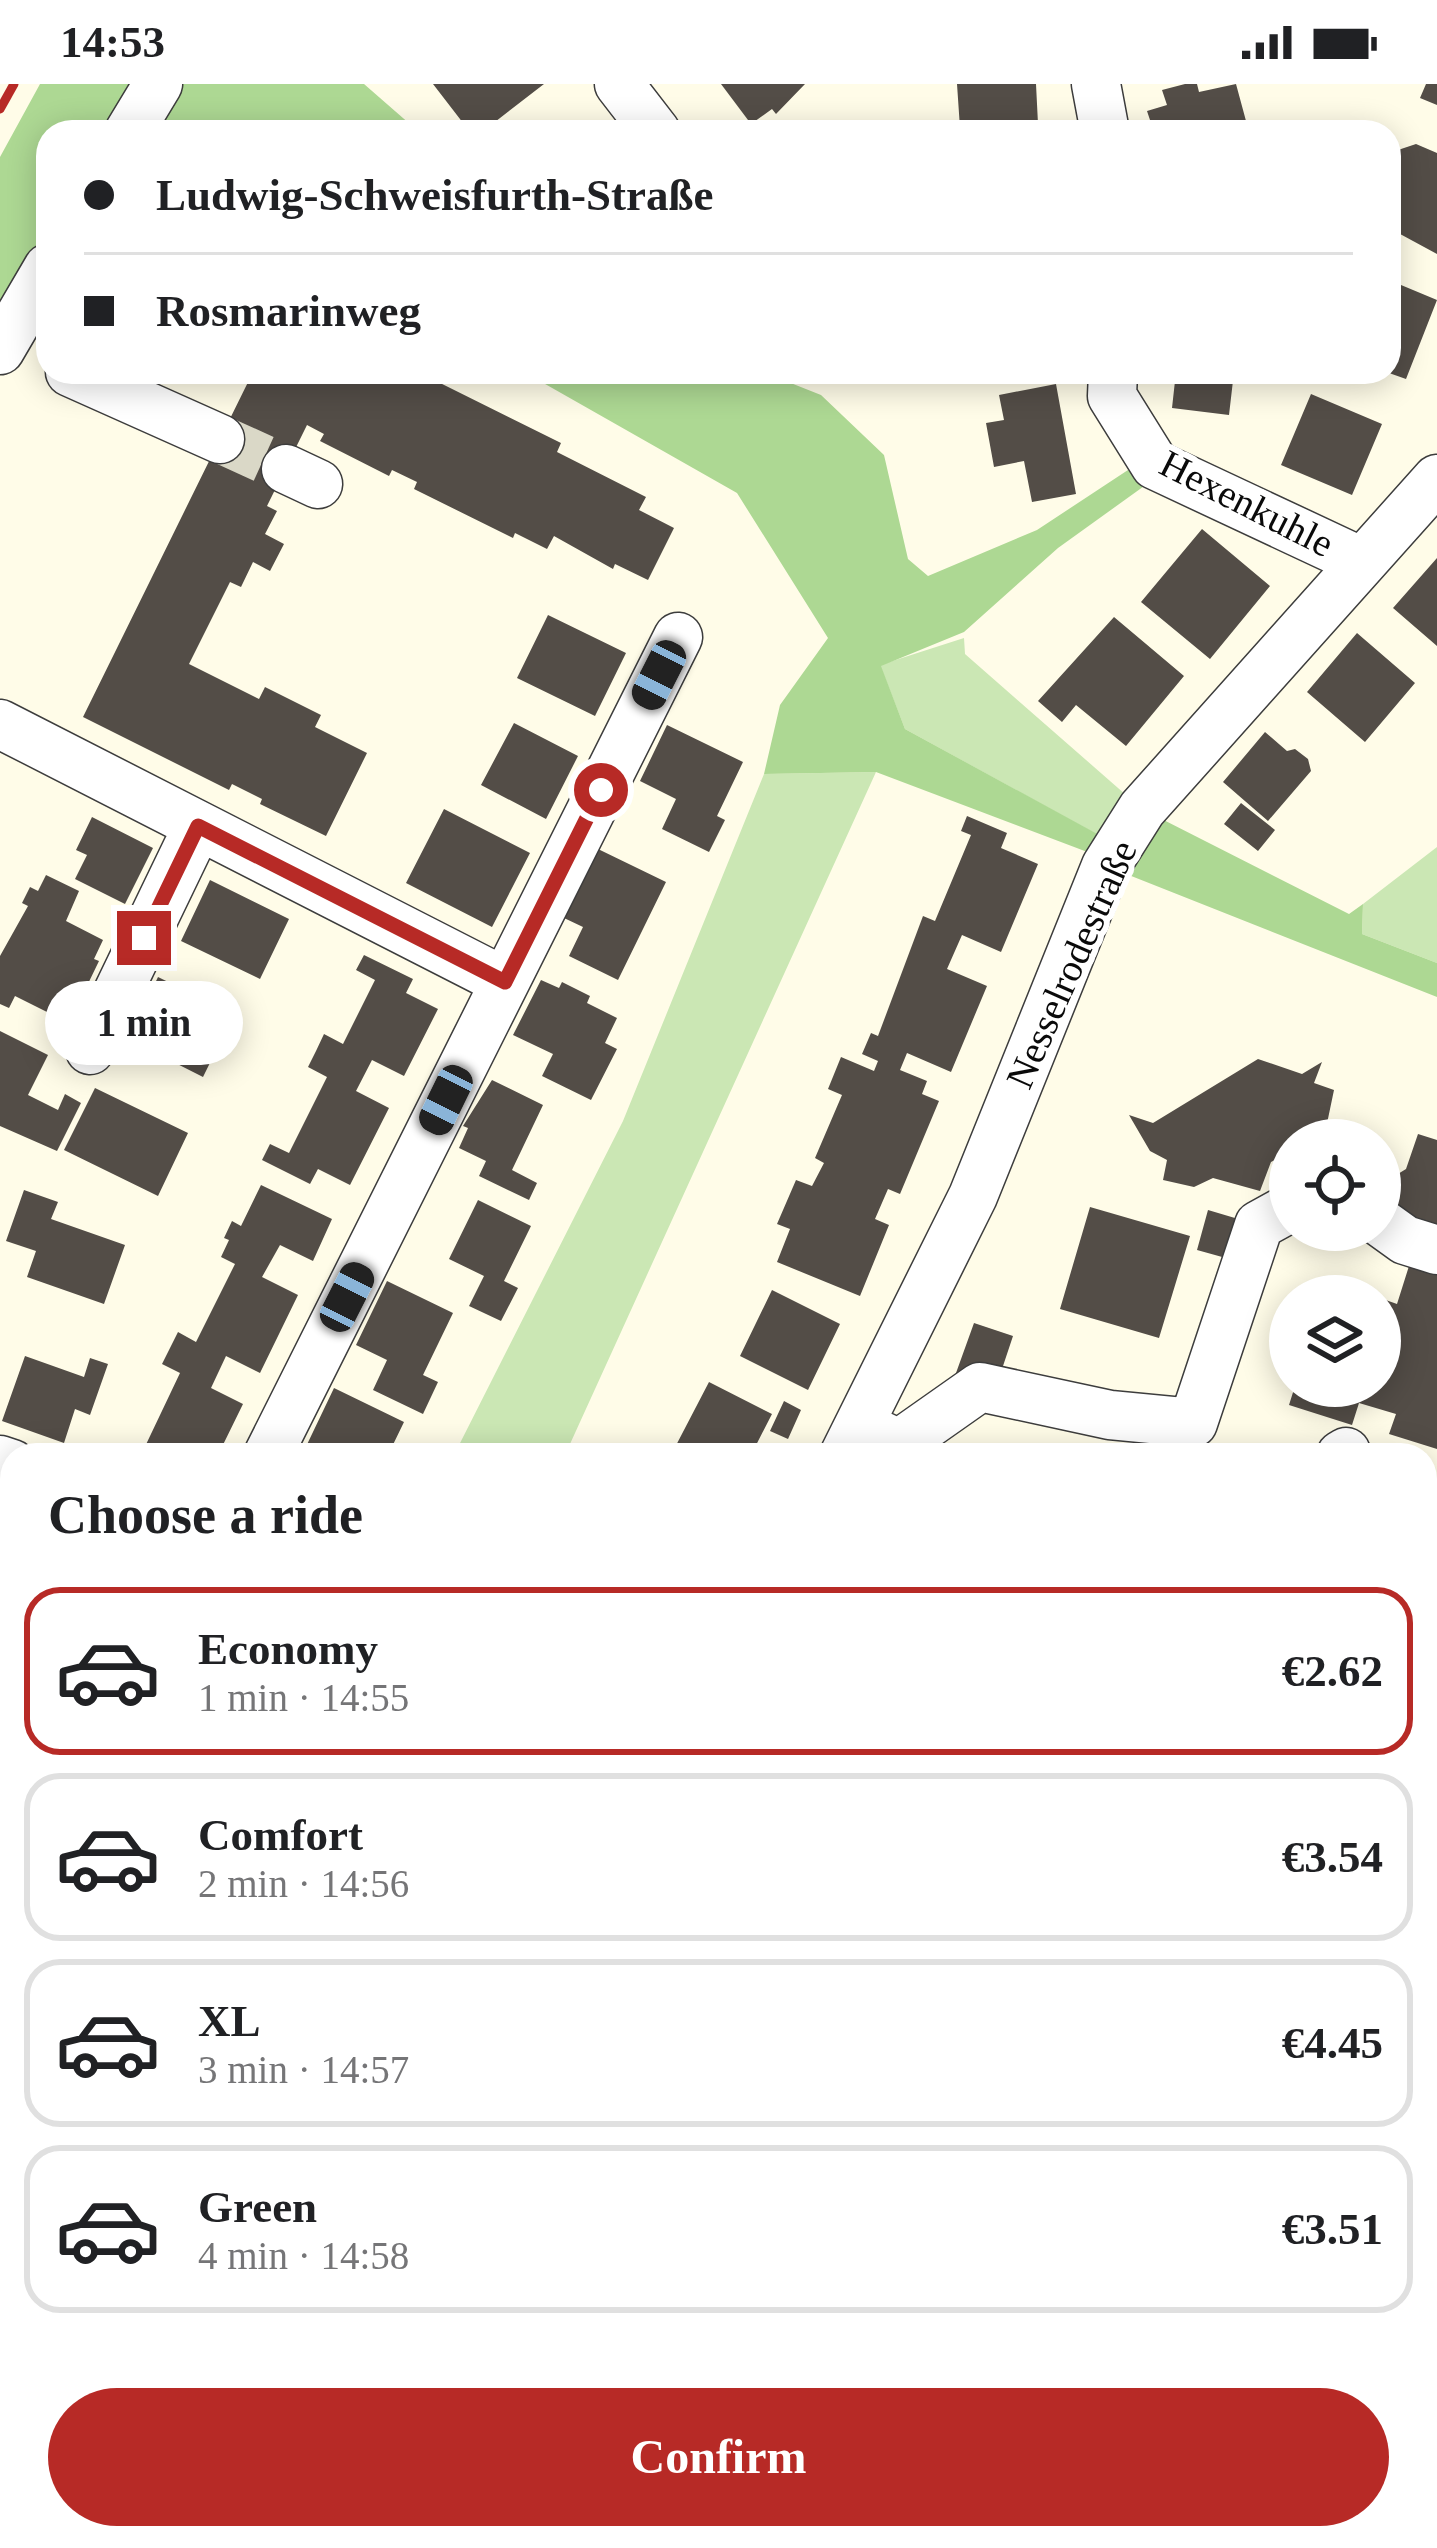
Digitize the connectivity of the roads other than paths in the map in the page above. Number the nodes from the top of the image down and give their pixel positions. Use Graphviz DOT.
graph roads {
  1 [pos="158,84"];
  2 [pos="619,84"];
  3 [pos="1096,84"];
  4 [pos="136,120"];
  5 [pos="647,120"];
  6 [pos="1103,120"];
  7 [pos="36,288"];
  8 [pos="2,346"];
  9 [pos="36,358"];
  10 [pos="97,384"];
  11 [pos="1112,384"];
  12 [pos="220,439"];
  13 [pos="1437,479"];
  14 [pos="1362,562"];
  15 [pos="678,637"];
  16 [pos="0,724"];
  17 [pos="198,826"];
  18 [pos="505,982"];
  19 [pos="90,1050"];
  20 [pos="1269,1220"];
  21 [pos="1401,1237"];
  22 [pos="1437,1250"];
  23 [pos="1200,1439"];
  24 [pos="851,1440"];
  25 [pos="274,1443"];
  26 [pos="887,1443"];
  27 [pos="900,1443"];
  1 -- 4 [label="street"];
  2 -- 5 [label="street"];
  3 -- 6 [label="street"];
  7 -- 8 [label="street"];
  8 -- 9 [label="street"];
  10 -- 12 [label="street"];
  11 -- 14 [label="street, Hexenkuhle"];
  13 -- 14 [label="street, Nesselrodestraße"];
  14 -- 24 [label="street, Nesselrodestraße"];
  15 -- 18 [label="street"];
  16 -- 17 [label="street"];
  17 -- 18 [label="street"];
  17 -- 19 [label="street"];
  18 -- 25 [label="street"];
  20 -- 23 [label="street"];
  21 -- 22 [label="street"];
  23 -- 27 [label="street"];
  24 -- 26 [label="street"];
}
